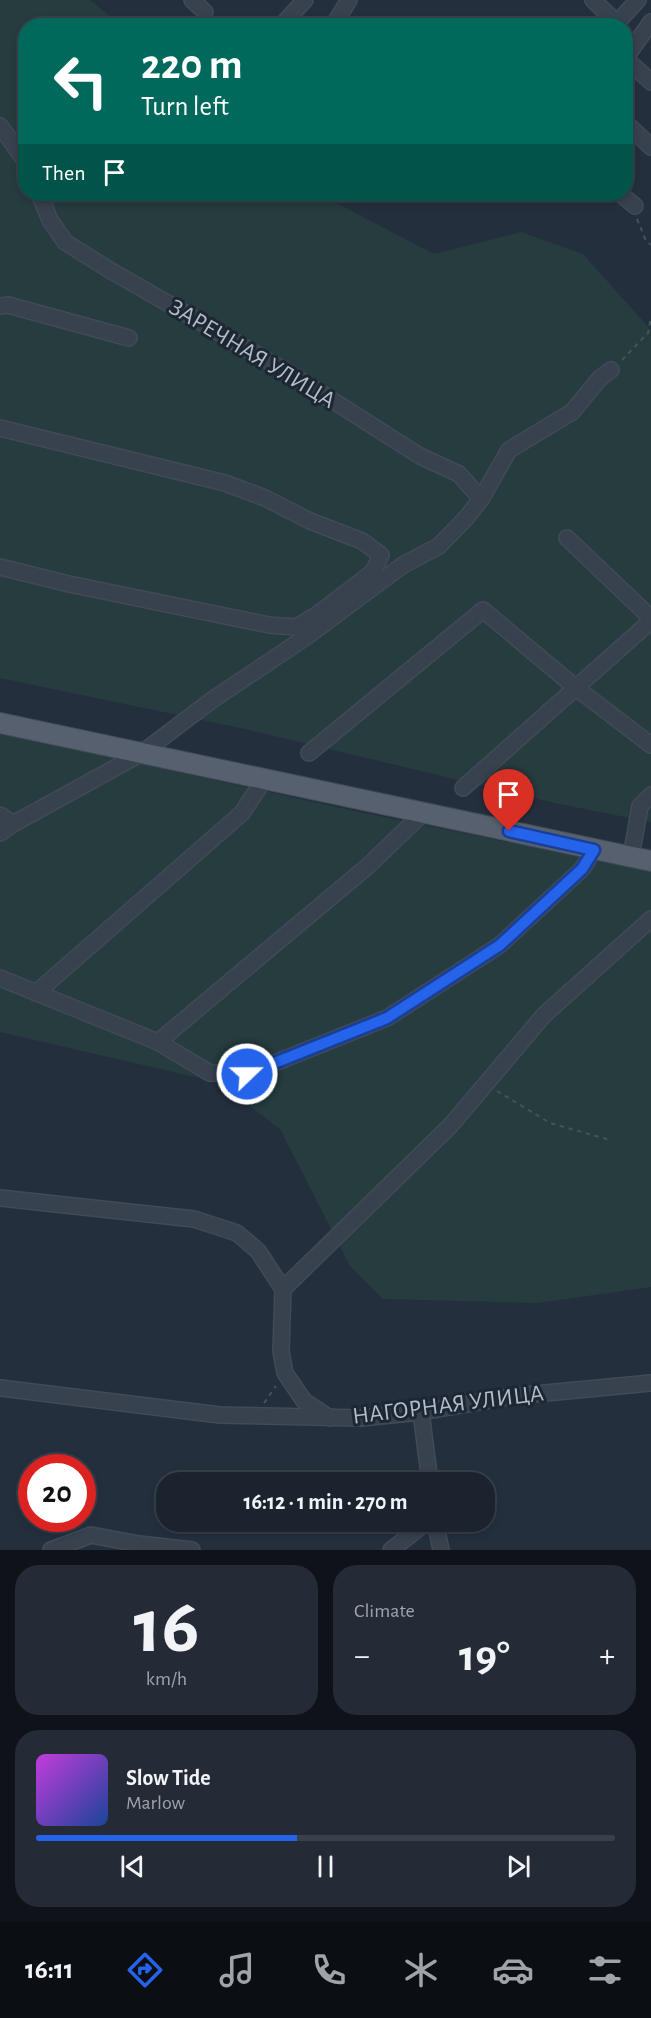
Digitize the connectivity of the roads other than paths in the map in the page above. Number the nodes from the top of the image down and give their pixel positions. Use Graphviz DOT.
graph roads {
  1 [pos="192,0"];
  2 [pos="305,0"];
  3 [pos="349,0"];
  4 [pos="593,0"];
  5 [pos="637,0"];
  6 [pos="205,12"];
  7 [pos="288,18"];
  8 [pos="338,18"];
  9 [pos="610,18"];
  10 [pos="621,18"];
  11 [pos="651,22"];
  12 [pos="633,48"];
  13 [pos="633,65"];
  14 [pos="651,82"];
  15 [pos="0,126"];
  16 [pos="633,130"];
  17 [pos="651,147"];
  18 [pos="18,151"];
  19 [pos="42,201"];
  20 [pos="629,201"];
  21 [pos="635,206"];
  22 [pos="0,306"];
  23 [pos="129,338"];
  24 [pos="611,370"];
  25 [pos="0,428"];
  26 [pos="481,499"];
  27 [pos="567,538"];
  28 [pos="0,567"];
  29 [pos="651,620"];
  30 [pos="574,687"];
  31 [pos="0,723"];
  32 [pos="651,745"];
  33 [pos="142,753"];
  34 [pos="309,753"];
  35 [pos="265,778"];
  36 [pos="463,788"];
  37 [pos="651,795"];
  38 [pos="424,812"];
  39 [pos="6,820"];
  40 [pos="0,833"];
  41 [pos="594,850"];
  42 [pos="631,857"];
  43 [pos="651,861"];
  44 [pos="651,919"];
  45 [pos="0,978"];
  46 [pos="36,993"];
  47 [pos="158,1042"];
  48 [pos="0,1198"];
  49 [pos="283,1288"];
  50 [pos="651,1383"];
  51 [pos="0,1388"];
  52 [pos="421,1412"];
  53 [pos="331,1418"];
  54 [pos="429,1472"];
  55 [pos="414,1532"];
  56 [pos="437,1532"];
  57 [pos="51,1550"];
  58 [pos="192,1550"];
  59 [pos="391,1550"];
  60 [pos="441,1550"];
  1 -- 6 [label="street"];
  2 -- 7 [label="street"];
  3 -- 8 [label="street"];
  4 -- 9 [label="street"];
  5 -- 10 [label="street"];
  11 -- 12 [label="street"];
  13 -- 14 [label="street"];
  15 -- 18 [label="street"];
  16 -- 17 [label="street"];
  19 -- 26 [label="street, ЗАРЕЧНАЯ УЛИЦА"];
  20 -- 21 [label="street"];
  22 -- 23 [label="street"];
  24 -- 26 [label="street"];
  25 -- 28 [label="street"];
  26 -- 33 [label="street"];
  27 -- 29 [label="street"];
  29 -- 30 [label="street"];
  30 -- 32 [label="street"];
  30 -- 34 [label="street"];
  30 -- 36 [label="street"];
  31 -- 33 [label="main road"];
  33 -- 35 [label="main road"];
  33 -- 39 [label="street"];
  35 -- 38 [label="main road"];
  35 -- 46 [label="street"];
  37 -- 42 [label="street"];
  38 -- 41 [label="main road"];
  38 -- 47 [label="street"];
  39 -- 40 [label="street"];
  41 -- 42 [label="main road"];
  41 -- 47 [label="street"];
  42 -- 43 [label="main road"];
  44 -- 49 [label="street"];
  45 -- 46 [label="street"];
  46 -- 47 [label="street"];
  48 -- 49 [label="street"];
  49 -- 53 [label="street"];
  50 -- 52 [label="street, НАГОРНАЯ УЛИЦА"];
  51 -- 53 [label="street, НАГОРНАЯ УЛИЦА"];
  52 -- 53 [label="street, НАГОРНАЯ УЛИЦА"];
  52 -- 54 [label="street"];
  55 -- 59 [label="street"];
  56 -- 60 [label="street"];
  57 -- 58 [label="street"];
}
